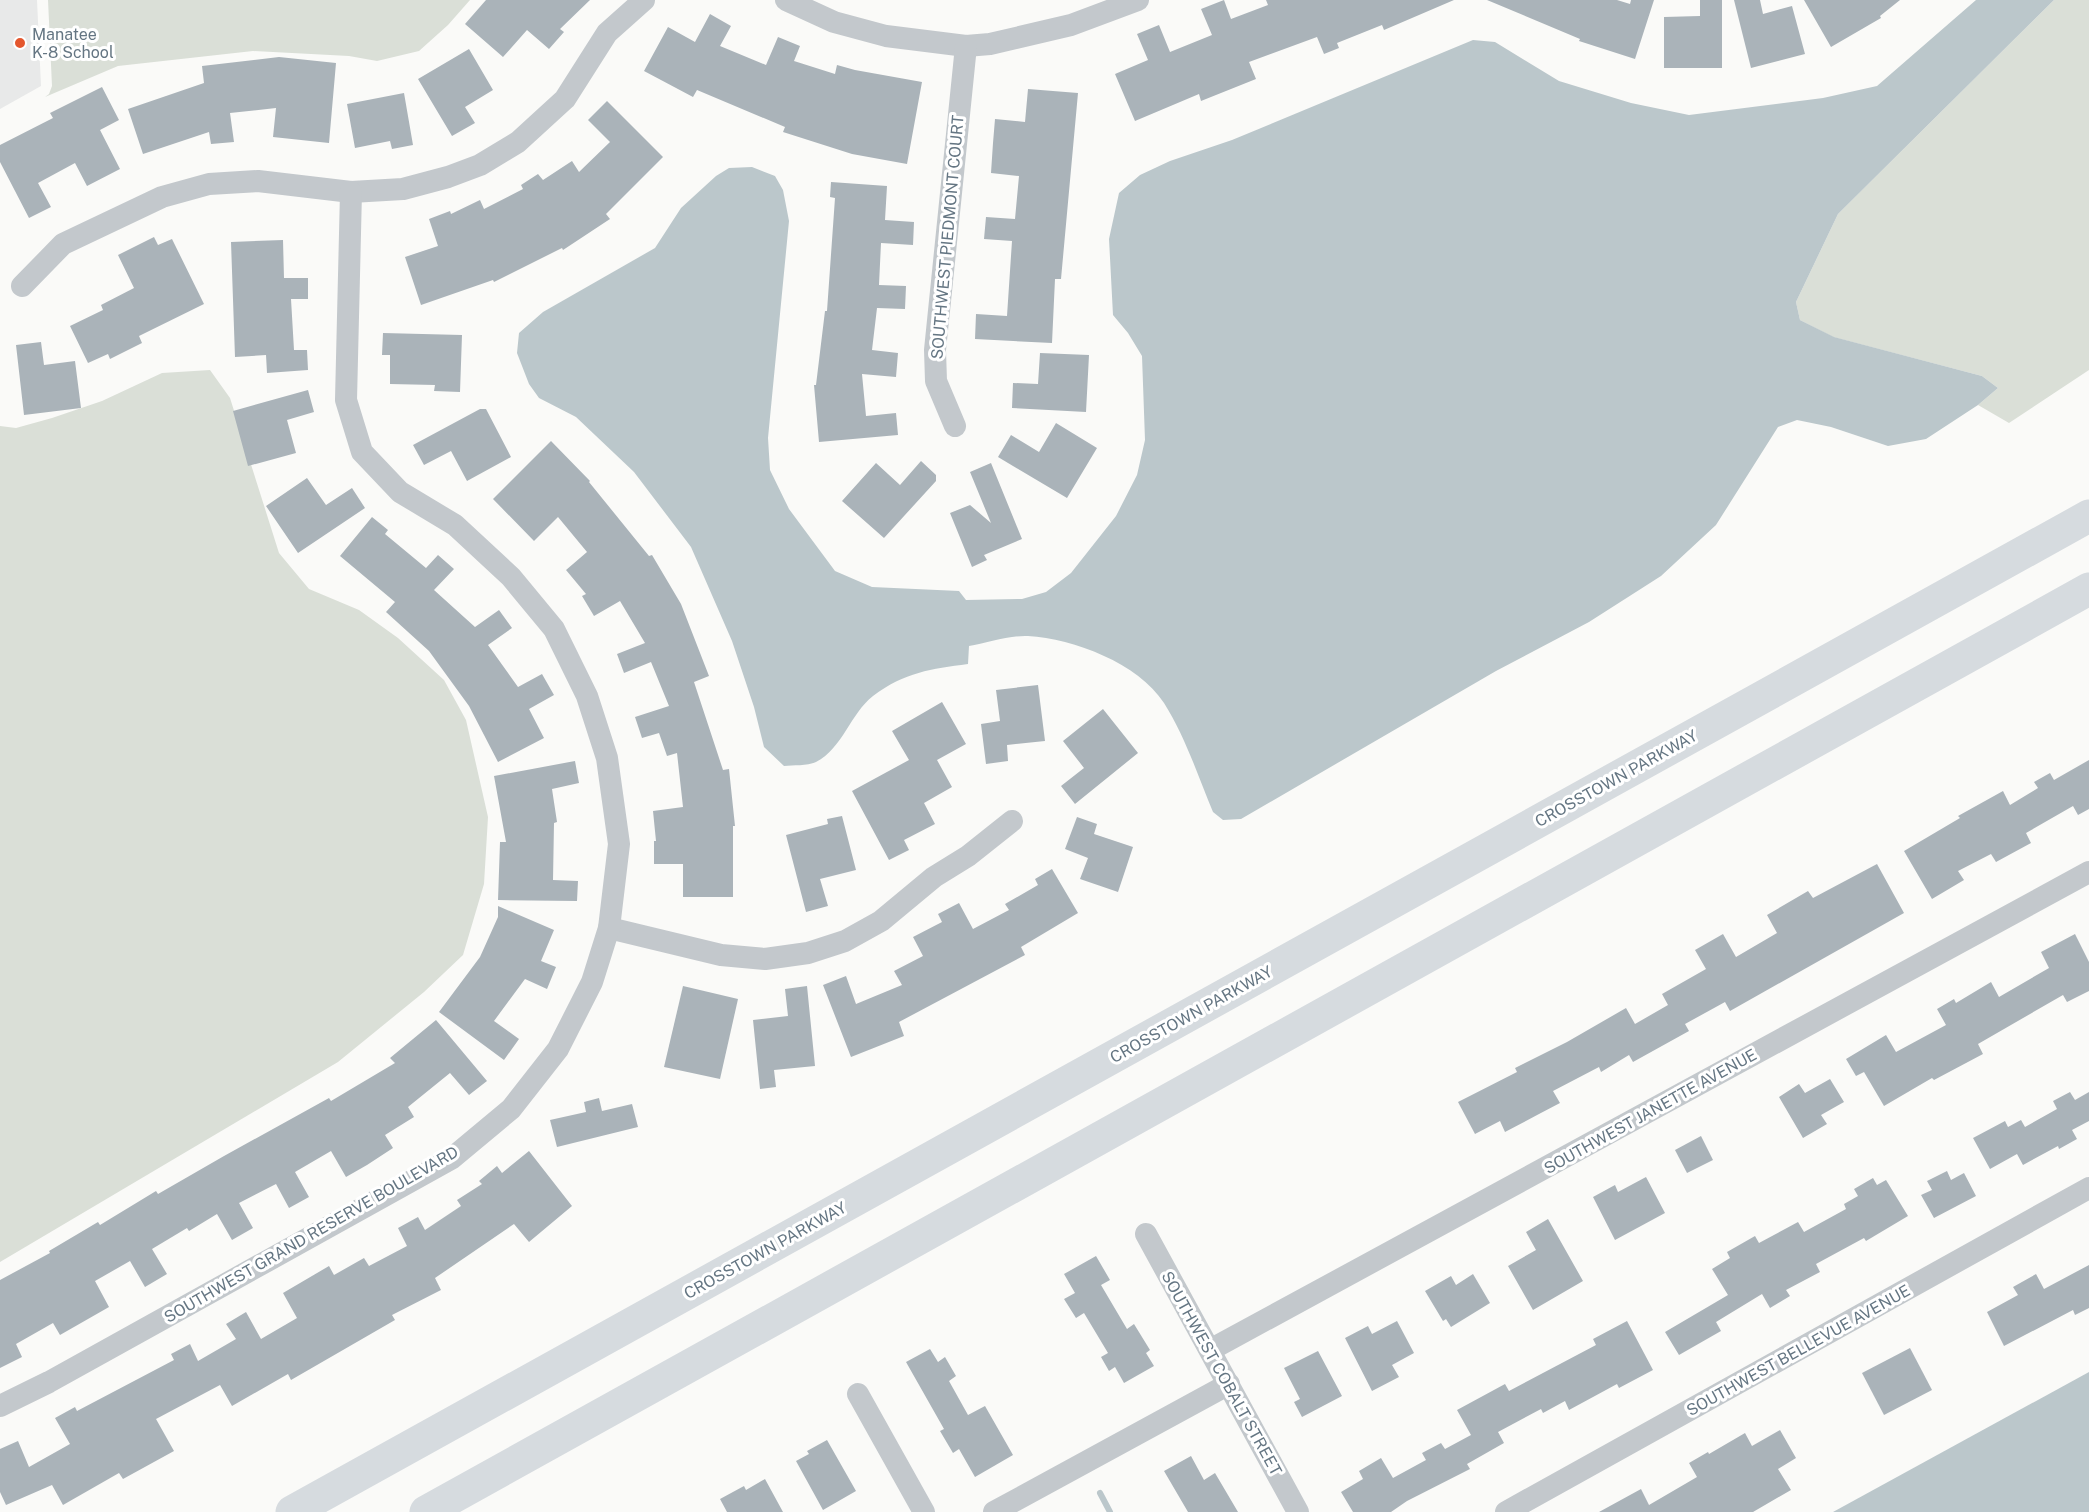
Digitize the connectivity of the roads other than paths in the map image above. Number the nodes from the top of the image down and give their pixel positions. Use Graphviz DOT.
graph roads {
  1 [pos="644,0"];
  2 [pos="786,0"];
  3 [pos="1138,0"];
  4 [pos="966,45"];
  5 [pos="351,192"];
  6 [pos="22,286"];
  7 [pos="955,426"];
  8 [pos="2089,516"];
  9 [pos="2089,589"];
  10 [pos="1012,820"];
  11 [pos="2089,872"];
  12 [pos="609,928"];
  13 [pos="2089,1188"];
  14 [pos="1146,1234"];
  15 [pos="1210,1350"];
  16 [pos="1228,1384"];
  17 [pos="858,1394"];
  18 [pos="0,1406"];
  19 [pos="292,1512"];
  20 [pos="426,1512"];
  21 [pos="924,1512"];
  22 [pos="993,1512"];
  23 [pos="1298,1512"];
  24 [pos="1506,1512"];
  1 -- 5 [label="street"];
  2 -- 4 [label="street"];
  3 -- 4 [label="street"];
  4 -- 7 [label="street, SOUTHWEST PIEDMONT COURT"];
  5 -- 6 [label="street"];
  5 -- 12 [label="street, SOUTHWEST GRAND RESERVE BOULEVARD"];
  8 -- 19 [label="main road, CROSSTOWN PARKWAY"];
  9 -- 20 [label="main road"];
  10 -- 12 [label="street"];
  11 -- 15 [label="street, SOUTHWEST JANETTE AVENUE"];
  12 -- 18 [label="street, SOUTHWEST GRAND RESERVE BOULEVARD"];
  13 -- 24 [label="street, SOUTHWEST BELLEVUE AVENUE"];
  14 -- 15 [label="street, SOUTHWEST COBALT STREET"];
  15 -- 16 [label="street, SOUTHWEST COBALT STREET"];
  16 -- 22 [label="street"];
  16 -- 23 [label="street, SOUTHWEST COBALT STREET"];
  17 -- 21 [label="street"];
}
